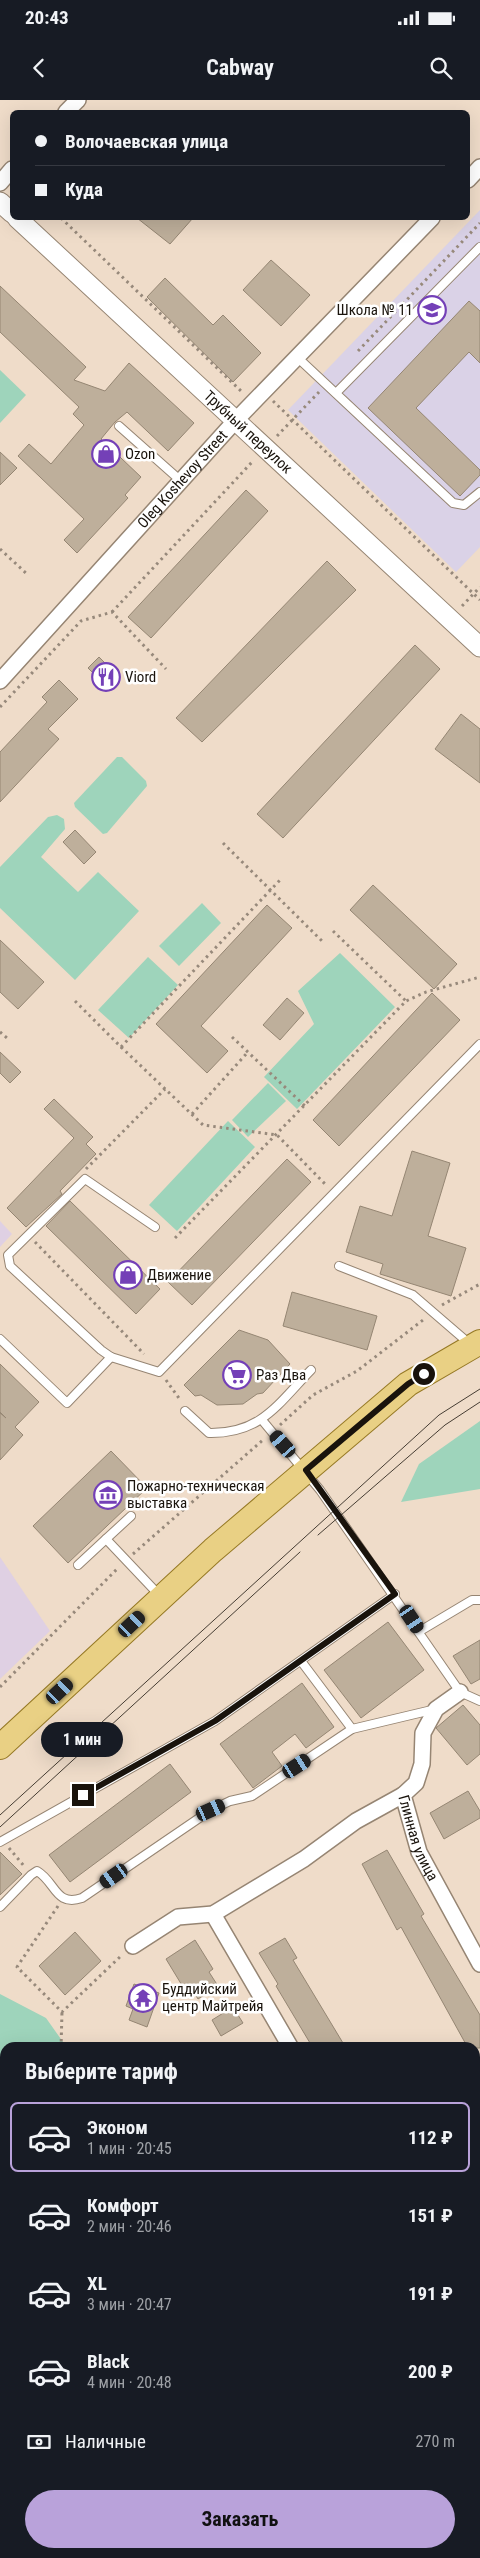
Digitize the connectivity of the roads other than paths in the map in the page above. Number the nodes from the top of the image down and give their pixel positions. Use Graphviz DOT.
graph roads {
  1 [pos="78,100"];
  2 [pos="68,110"];
  3 [pos="480,167"];
  4 [pos="10,171"];
  5 [pos="470,178"];
  6 [pos="0,183"];
  7 [pos="0,202"];
  8 [pos="10,211"];
  9 [pos="19,220"];
  10 [pos="430,220"];
  11 [pos="480,247"];
  12 [pos="298,358"];
  13 [pos="336,393"];
  14 [pos="236,420"];
  15 [pos="119,426"];
  16 [pos="181,481"];
  17 [pos="480,492"];
  18 [pos="480,647"];
  19 [pos="0,681"];
  20 [pos="480,1044"];
  21 [pos="155,1227"];
  22 [pos="339,1266"];
  23 [pos="0,1339"];
  24 [pos="476,1344"];
  25 [pos="111,1357"];
  26 [pos="311,1370"];
  27 [pos="184,1411"];
  28 [pos="262,1420"];
  29 [pos="306,1470"];
  30 [pos="131,1516"];
  31 [pos="106,1539"];
  32 [pos="78,1565"];
  33 [pos="395,1594"];
  34 [pos="161,1597"];
  35 [pos="480,1600"];
  36 [pos="420,1631"];
  37 [pos="301,1661"];
  38 [pos="460,1692"];
  39 [pos="480,1701"];
  40 [pos="436,1709"];
  41 [pos="352,1729"];
  42 [pos="0,1747"];
  43 [pos="403,1795"];
  44 [pos="1,1841"];
  45 [pos="0,1907"];
  46 [pos="213,1914"];
  47 [pos="133,1946"];
  48 [pos="480,1964"];
  49 [pos="288,2042"];
  1 -- 2 [label="street"];
  3 -- 5 [label="street"];
  4 -- 6 [label="street"];
  7 -- 8 [label="street"];
  9 -- 14 [label="street, Трубный переулок"];
  10 -- 12 [label="street, Oleg Koshevoy Street"];
  11 -- 13 [label="lane"];
  12 -- 13 [label="lane"];
  12 -- 14 [label="street, Oleg Koshevoy Street"];
  13 -- 17 [label="lane"];
  14 -- 16 [label="street, Oleg Koshevoy Street"];
  14 -- 18 [label="street, Трубный переулок"];
  15 -- 16 [label="lane"];
  16 -- 19 [label="street, Oleg Koshevoy Street"];
  20 -- 25 [label="lane"];
  21 -- 25 [label="lane"];
  22 -- 24 [label="lane"];
  23 -- 25 [label="lane"];
  24 -- 29 [label="main road"];
  26 -- 28 [label="lane"];
  27 -- 28 [label="lane"];
  28 -- 29 [label="lane"];
  29 -- 33 [label="lane"];
  29 -- 34 [label="main road"];
  30 -- 31 [label="lane"];
  31 -- 32 [label="lane"];
  31 -- 34 [label="lane"];
  33 -- 36 [label="lane"];
  33 -- 37 [label="lane"];
  34 -- 42 [label="main road"];
  35 -- 36 [label="lane"];
  36 -- 38 [label="lane"];
  37 -- 41 [label="lane"];
  37 -- 44 [label="lane"];
  38 -- 39 [label="lane"];
  38 -- 40 [label="street, Глинная улица"];
  40 -- 41 [label="lane"];
  40 -- 43 [label="street, Глинная улица"];
  41 -- 45 [label="lane"];
  43 -- 46 [label="street"];
  43 -- 48 [label="street, Глинная улица"];
  46 -- 47 [label="street"];
  46 -- 49 [label="street"];
}
